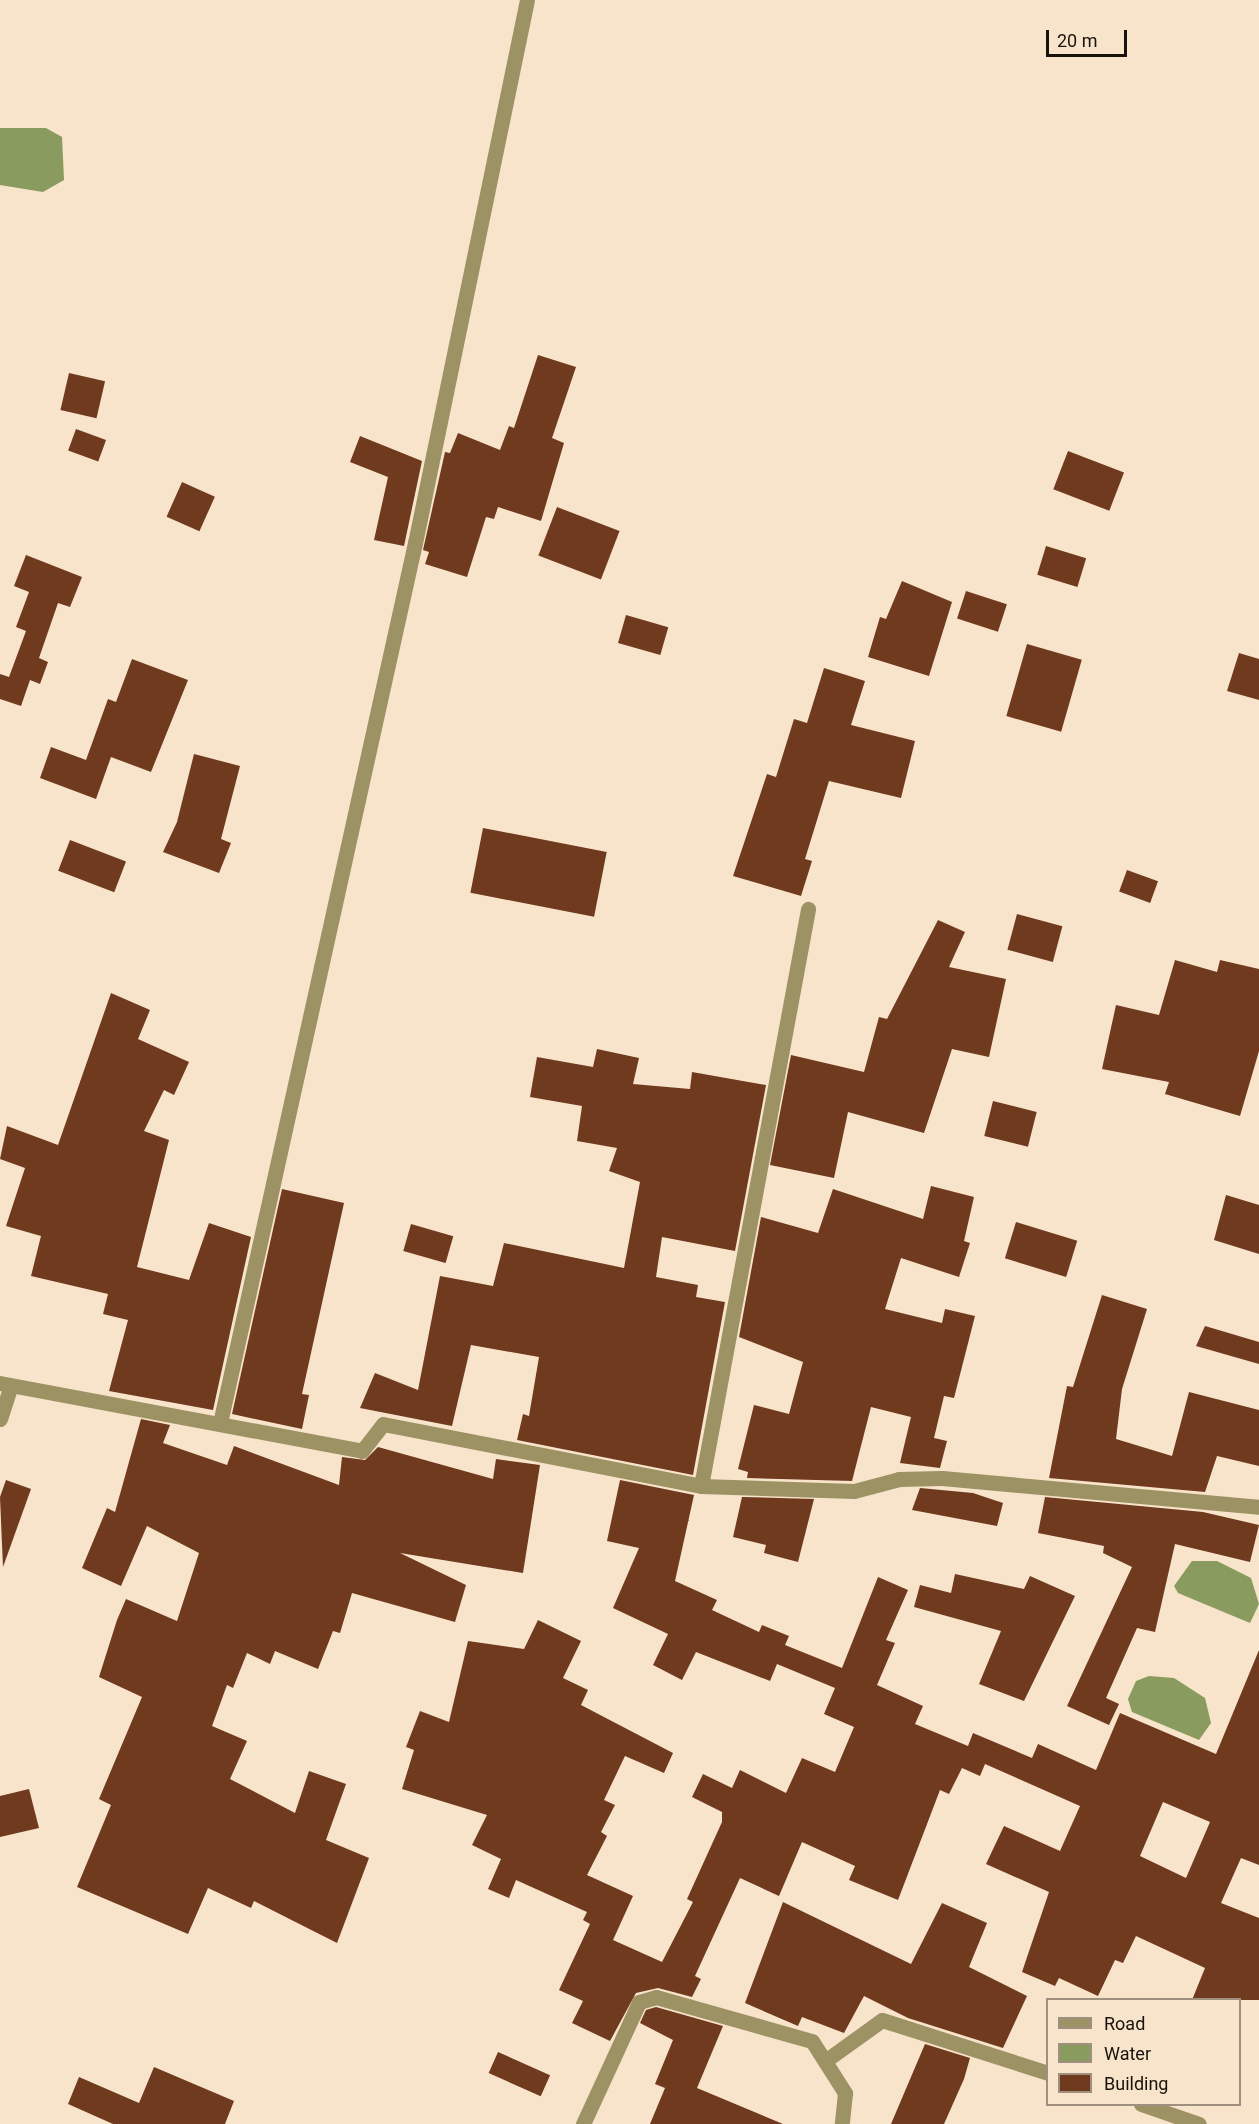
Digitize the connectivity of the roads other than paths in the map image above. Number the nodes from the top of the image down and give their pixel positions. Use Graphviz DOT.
graph roads {
  1 [pos="526,0"];
  2 [pos="808,909"];
  3 [pos="5,1385"];
  4 [pos="0,1419"];
  5 [pos="220,1423"];
  6 [pos="701,1486"];
  7 [pos="1259,1507"];
  8 [pos="825,2061"];
  9 [pos="1046,2073"];
  10 [pos="1147,2106"];
  11 [pos="584,2124"];
  12 [pos="842,2124"];
  13 [pos="1199,2124"];
  1 -- 5 [label="street"];
  2 -- 6 [label="street"];
  3 -- 4 [label="street"];
  3 -- 5 [label="street"];
  5 -- 6 [label="street"];
  6 -- 7 [label="street"];
  8 -- 9 [label="street"];
  8 -- 11 [label="street"];
  8 -- 12 [label="street"];
  10 -- 13 [label="street"];
}
